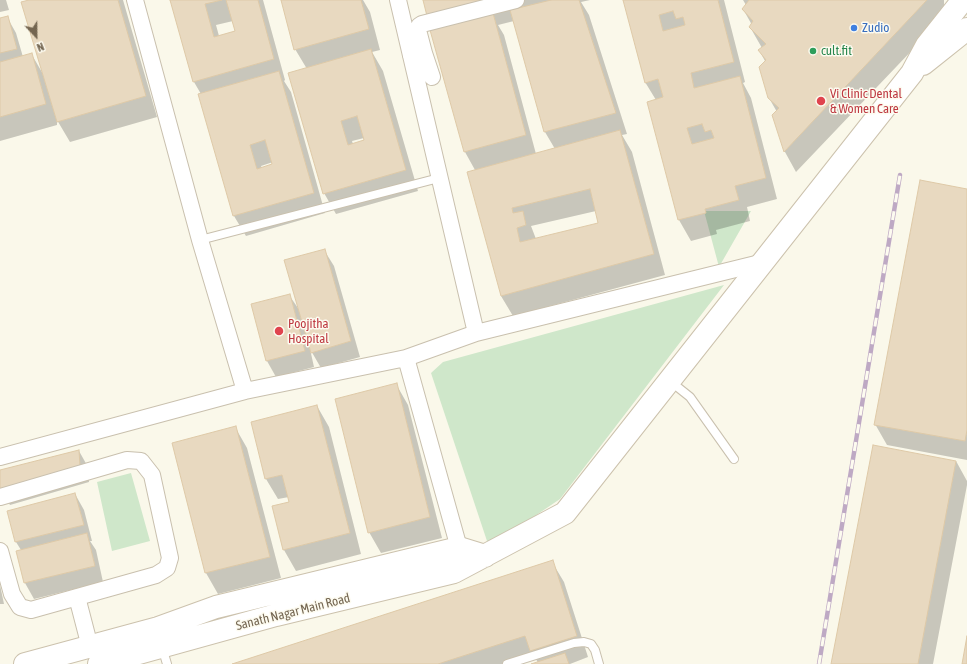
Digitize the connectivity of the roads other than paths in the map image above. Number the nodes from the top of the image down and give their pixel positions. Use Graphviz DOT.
graph roads {
  1 [pos="135,0"];
  2 [pos="398,0"];
  3 [pos="516,0"];
  4 [pos="963,0"];
  5 [pos="967,29"];
  6 [pos="422,64"];
  7 [pos="912,72"];
  8 [pos="439,178"];
  9 [pos="200,240"];
  10 [pos="764,262"];
  11 [pos="476,333"];
  12 [pos="406,358"];
  13 [pos="670,381"];
  14 [pos="245,391"];
  15 [pos="1,455"];
  16 [pos="734,459"];
  17 [pos="0,497"];
  18 [pos="459,548"];
  19 [pos="0,551"];
  20 [pos="484,556"];
  21 [pos="77,597"];
  22 [pos="162,642"];
  23 [pos="95,655"];
  24 [pos="25,664"];
  25 [pos="507,664"];
  26 [pos="599,664"];
  1 -- 9 [label="street"];
  2 -- 6 [label="street"];
  3 -- 6 [label="street"];
  4 -- 7 [label="street"];
  5 -- 7 [label="street"];
  6 -- 8 [label="street"];
  7 -- 10 [label="street, Sanath Nagar Main Road"];
  8 -- 9 [label="lane"];
  8 -- 11 [label="street"];
  9 -- 14 [label="street"];
  10 -- 11 [label="street"];
  10 -- 13 [label="street, Sanath Nagar Main Road"];
  11 -- 12 [label="street"];
  12 -- 14 [label="street"];
  12 -- 18 [label="street"];
  13 -- 16 [label="lane"];
  13 -- 20 [label="street, Sanath Nagar Main Road"];
  14 -- 15 [label="street"];
  17 -- 21 [label="street"];
  18 -- 20 [label="street"];
  18 -- 22 [label="street"];
  19 -- 21 [label="street"];
  20 -- 22 [label="street, Sanath Nagar Main Road"];
  21 -- 23 [label="street"];
  22 -- 23 [label="street, Sanath Nagar Main Road"];
  23 -- 24 [label="street, Sanath Nagar Main Road"];
  25 -- 26 [label="lane"];
}
